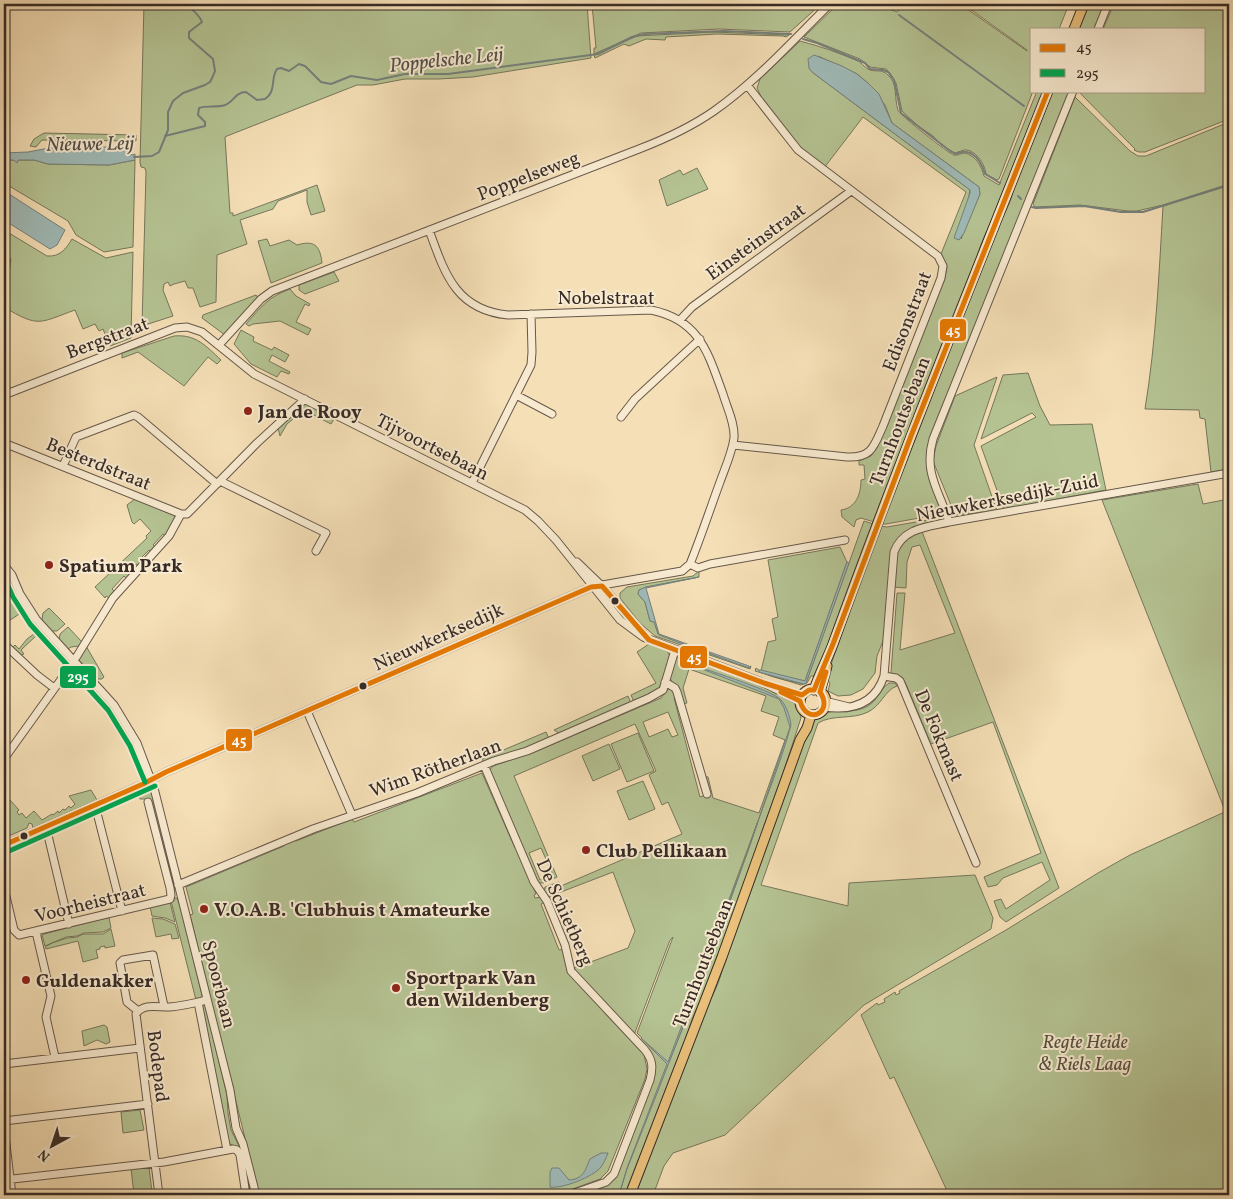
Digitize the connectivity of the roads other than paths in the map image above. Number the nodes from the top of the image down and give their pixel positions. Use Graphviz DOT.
graph roads {
  1 [pos="830,4"];
  2 [pos="1084,4"];
  3 [pos="1108,4"];
  4 [pos="1074,28"];
  5 [pos="1098,28"];
  6 [pos="747,85"];
  7 [pos="1048,92"];
  8 [pos="1073,92"];
  9 [pos="851,191"];
  10 [pos="429,230"];
  11 [pos="531,314"];
  12 [pos="680,320"];
  13 [pos="700,339"];
  14 [pos="219,345"];
  15 [pos="4,395"];
  16 [pos="516,396"];
  17 [pos="305,399"];
  18 [pos="552,414"];
  19 [pos="621,417"];
  20 [pos="4,443"];
  21 [pos="733,445"];
  22 [pos="62,466"];
  23 [pos="1229,473"];
  24 [pos="219,482"];
  25 [pos="472,483"];
  26 [pos="181,514"];
  27 [pos="949,522"];
  28 [pos="845,540"];
  29 [pos="316,551"];
  30 [pos="571,558"];
  31 [pos="690,564"];
  32 [pos="4,566"];
  33 [pos="602,586"];
  34 [pos="593,587"];
  35 [pos="649,640"];
  36 [pos="4,644"];
  37 [pos="675,650"];
  38 [pos="74,660"];
  39 [pos="884,676"];
  40 [pos="665,682"];
  41 [pos="54,688"];
  42 [pos="817,691"];
  43 [pos="801,698"];
  44 [pos="825,704"];
  45 [pos="307,711"];
  46 [pos="808,714"];
  47 [pos="4,759"];
  48 [pos="484,765"];
  49 [pos="152,779"];
  50 [pos="707,794"];
  51 [pos="148,802"];
  52 [pos="95,805"];
  53 [pos="352,815"];
  54 [pos="46,827"];
  55 [pos="4,845"];
  56 [pos="976,863"];
  57 [pos="178,885"];
  58 [pos="4,888"];
  59 [pos="122,911"];
  60 [pos="69,924"];
  61 [pos="36,932"];
  62 [pos="207,1000"];
  63 [pos="198,1002"];
  64 [pos="164,1006"];
  65 [pos="138,1011"];
  66 [pos="140,1048"];
  67 [pos="55,1057"];
  68 [pos="4,1064"];
  69 [pos="148,1104"];
  70 [pos="4,1121"];
  71 [pos="4,1127"];
  72 [pos="227,1150"];
  73 [pos="155,1162"];
  74 [pos="7,1180"];
  75 [pos="12,1195"];
  76 [pos="159,1195"];
  77 [pos="246,1195"];
  78 [pos="256,1195"];
  79 [pos="569,1195"];
  80 [pos="630,1195"];
  1 -- 6 [label="street, Poppelseweg"];
  2 -- 4 [label="main road"];
  3 -- 5 [label="street"];
  6 -- 9 [label="street, Edisonstraat"];
  6 -- 10 [label="street, Poppelseweg"];
  7 -- 42 [label="main road, Turnhoutsebaan"];
  8 -- 27 [label="street"];
  9 -- 12 [label="street, Einsteinstraat"];
  9 -- 21 [label="street, Edisonstraat"];
  10 -- 11 [label="street, Nobelstraat"];
  10 -- 14 [label="street, Poppelseweg"];
  11 -- 12 [label="street, Nobelstraat"];
  11 -- 16 [label="street"];
  12 -- 13 [label="street, Nobelstraat"];
  13 -- 19 [label="street"];
  13 -- 21 [label="street, Nobelstraat"];
  14 -- 15 [label="street, Bergstraat"];
  14 -- 17 [label="street, Tijvoortsebaan"];
  16 -- 18 [label="street"];
  16 -- 25 [label="street"];
  17 -- 24 [label="street"];
  17 -- 25 [label="street, Tijvoortsebaan"];
  20 -- 22 [label="street, Besterdstraat"];
  21 -- 31 [label="street, Nobelstraat"];
  22 -- 24 [label="street"];
  22 -- 26 [label="street, Besterdstraat"];
  23 -- 27 [label="street, Nieuwkerksedijk-Zuid"];
  24 -- 26 [label="street"];
  24 -- 29 [label="street"];
  25 -- 30 [label="street, Tijvoortsebaan"];
  26 -- 38 [label="street"];
  27 -- 39 [label="street, Nieuwkerksedijk-Zuid"];
  28 -- 31 [label="street, Nieuwkerksedijk"];
  30 -- 33 [label="street, Tijvoortsebaan"];
  30 -- 34 [label="street, Tijvoortsebaan"];
  31 -- 33 [label="street, Nieuwkerksedijk"];
  32 -- 38 [label="street, Spoorbaan"];
  33 -- 34 [label="street, Nieuwkerksedijk"];
  33 -- 35 [label="street, Tijvoortsebaan"];
  34 -- 35 [label="street, Tijvoortsebaan"];
  34 -- 45 [label="street, Nieuwkerksedijk"];
  35 -- 37 [label="street, Tijvoortsebaan"];
  36 -- 41 [label="street"];
  37 -- 40 [label="street, Wim Rötherlaan"];
  37 -- 43 [label="street, Tijvoortsebaan"];
  38 -- 41 [label="street"];
  38 -- 49 [label="street, Spoorbaan"];
  39 -- 44 [label="street"];
  39 -- 56 [label="street, De Fokmast"];
  40 -- 48 [label="street, Wim Rötherlaan"];
  40 -- 50 [label="street"];
  41 -- 47 [label="street"];
  42 -- 43 [label="main road"];
  42 -- 44 [label="main road"];
  43 -- 46 [label="main road"];
  44 -- 46 [label="main road"];
  45 -- 49 [label="street, Nieuwkerksedijk"];
  45 -- 53 [label="street"];
  46 -- 80 [label="main road, Turnhoutsebaan"];
  48 -- 53 [label="street, Wim Rötherlaan"];
  48 -- 79 [label="street, De Schietberg"];
  49 -- 52 [label="street, Nieuwkerksedijk"];
  49 -- 57 [label="street, Spoorbaan"];
  51 -- 59 [label="street, Voorheistraat"];
  52 -- 54 [label="street, Nieuwkerksedijk"];
  52 -- 59 [label="street"];
  53 -- 57 [label="street, Wim Rötherlaan"];
  54 -- 55 [label="street, Nieuwkerksedijk"];
  54 -- 60 [label="street"];
  57 -- 62 [label="street, Spoorbaan"];
  58 -- 61 [label="street, Voorheistraat"];
  59 -- 60 [label="street, Voorheistraat"];
  60 -- 61 [label="street, Voorheistraat"];
  61 -- 67 [label="street"];
  62 -- 63 [label="street, Bodepad"];
  62 -- 78 [label="street, Spoorbaan"];
  63 -- 64 [label="street, Bodepad"];
  63 -- 72 [label="street, Spoorbaan"];
  64 -- 65 [label="street, Bodepad"];
  64 -- 65 [label="street"];
  65 -- 66 [label="street, Bodepad"];
  66 -- 67 [label="street"];
  66 -- 69 [label="street, Bodepad"];
  67 -- 68 [label="street"];
  69 -- 70 [label="street"];
  69 -- 73 [label="street, Bodepad"];
  71 -- 74 [label="street"];
  72 -- 73 [label="street"];
  72 -- 77 [label="street"];
  73 -- 74 [label="street"];
  73 -- 76 [label="street, Bodepad"];
  74 -- 75 [label="street"];
}
